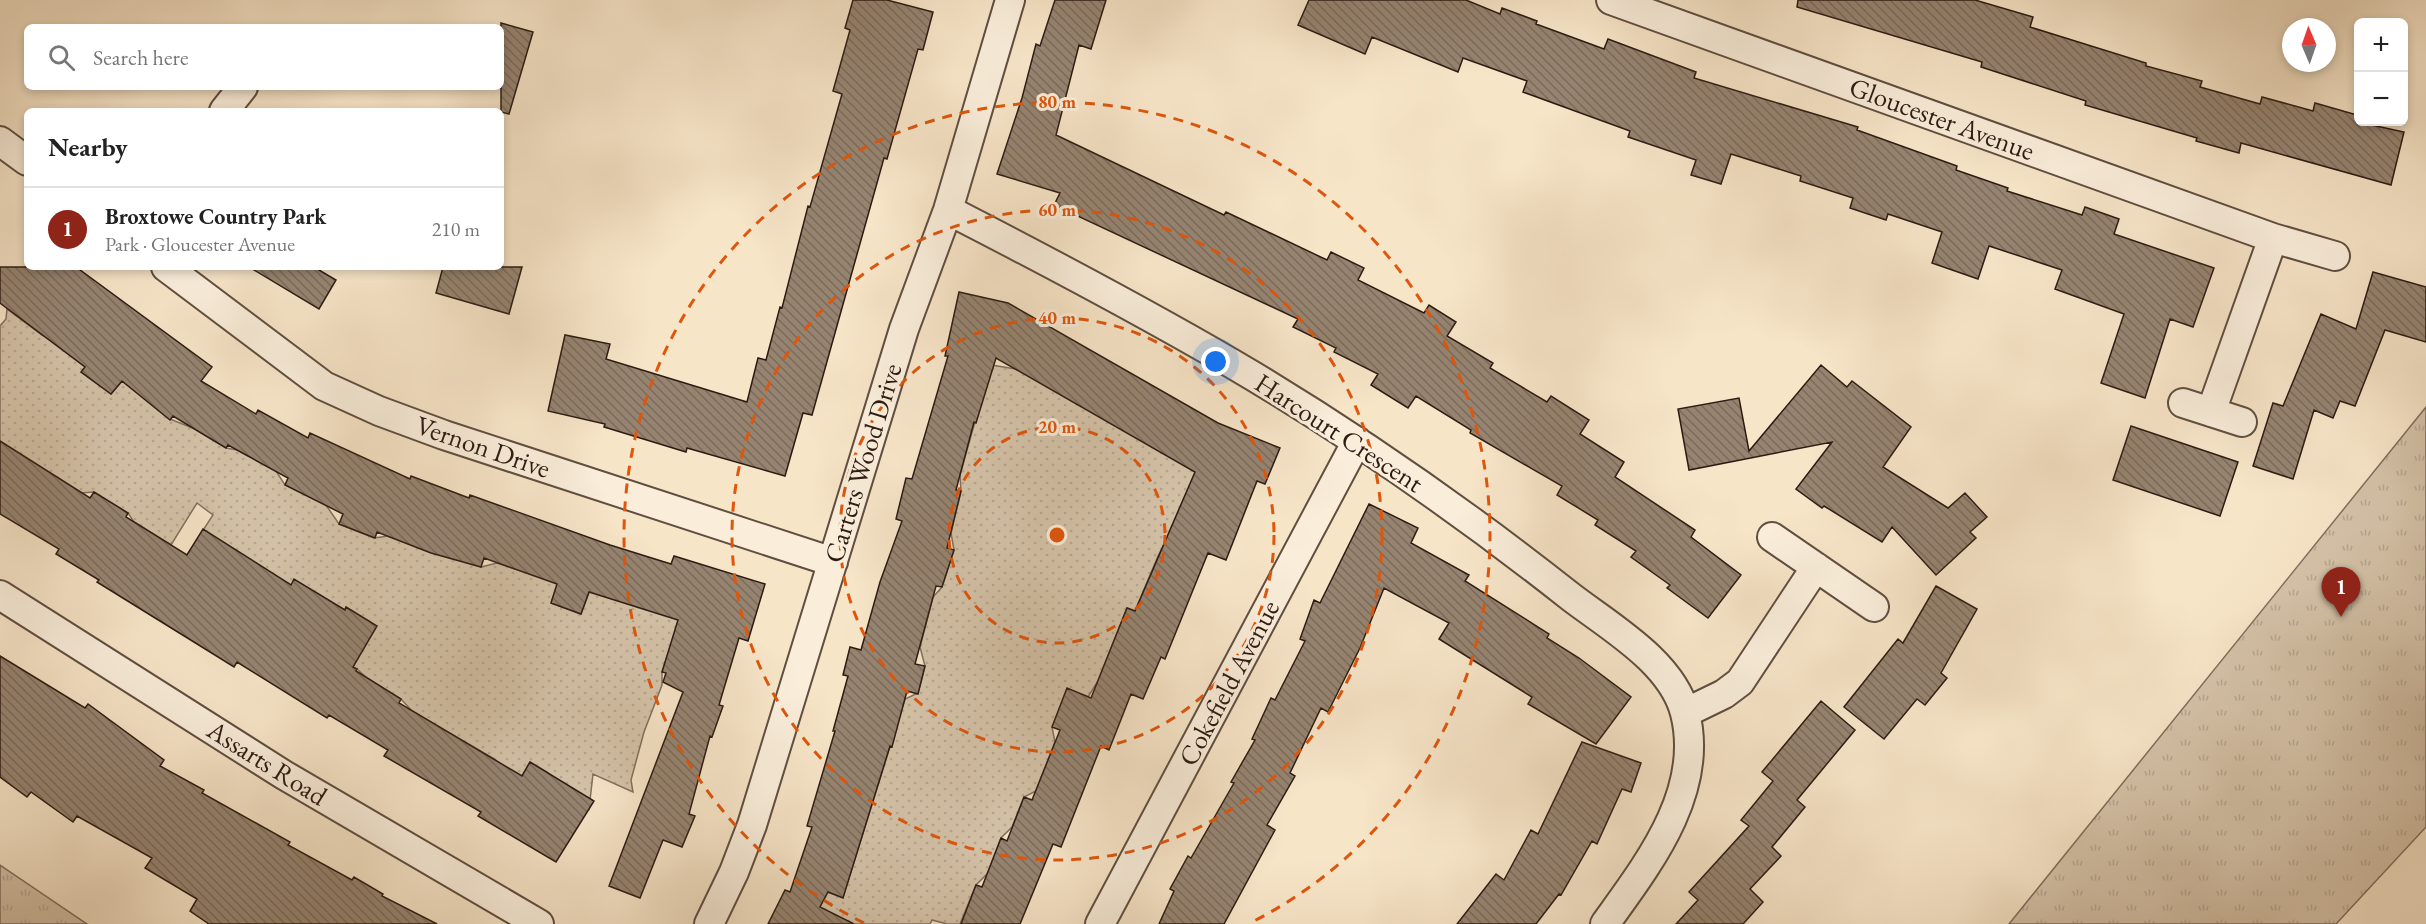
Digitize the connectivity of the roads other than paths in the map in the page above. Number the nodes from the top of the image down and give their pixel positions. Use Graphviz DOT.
graph roads {
  1 [pos="1010,0"];
  2 [pos="1611,0"];
  3 [pos="241,90"];
  4 [pos="226,108"];
  5 [pos="0,141"];
  6 [pos="24,159"];
  7 [pos="948,210"];
  8 [pos="2273,238"];
  9 [pos="2336,256"];
  10 [pos="170,270"];
  11 [pos="2183,403"];
  12 [pos="2211,412"];
  13 [pos="2242,422"];
  14 [pos="1357,441"];
  15 [pos="1772,537"];
  16 [pos="833,562"];
  17 [pos="1816,567"];
  18 [pos="0,595"];
  19 [pos="1874,607"];
  20 [pos="1685,713"];
  21 [pos="539,924"];
  22 [pos="709,924"];
  23 [pos="1100,924"];
  24 [pos="1605,924"];
  1 -- 7 [label="street, Carters Wood Drive"];
  2 -- 8 [label="street, Gloucester Avenue"];
  3 -- 4 [label="street"];
  5 -- 6 [label="street"];
  7 -- 14 [label="street, Harcourt Crescent"];
  7 -- 16 [label="street, Carters Wood Drive"];
  8 -- 9 [label="street, Gloucester Avenue"];
  8 -- 12 [label="street"];
  10 -- 16 [label="street, Vernon Drive"];
  11 -- 12 [label="street"];
  12 -- 13 [label="street"];
  14 -- 20 [label="street, Harcourt Crescent"];
  14 -- 23 [label="street, Cokefield Avenue"];
  15 -- 17 [label="street"];
  16 -- 22 [label="street, Carters Wood Drive"];
  17 -- 19 [label="street"];
  17 -- 20 [label="street"];
  18 -- 21 [label="street, Assarts Road"];
  20 -- 24 [label="street, Harcourt Crescent"];
}
